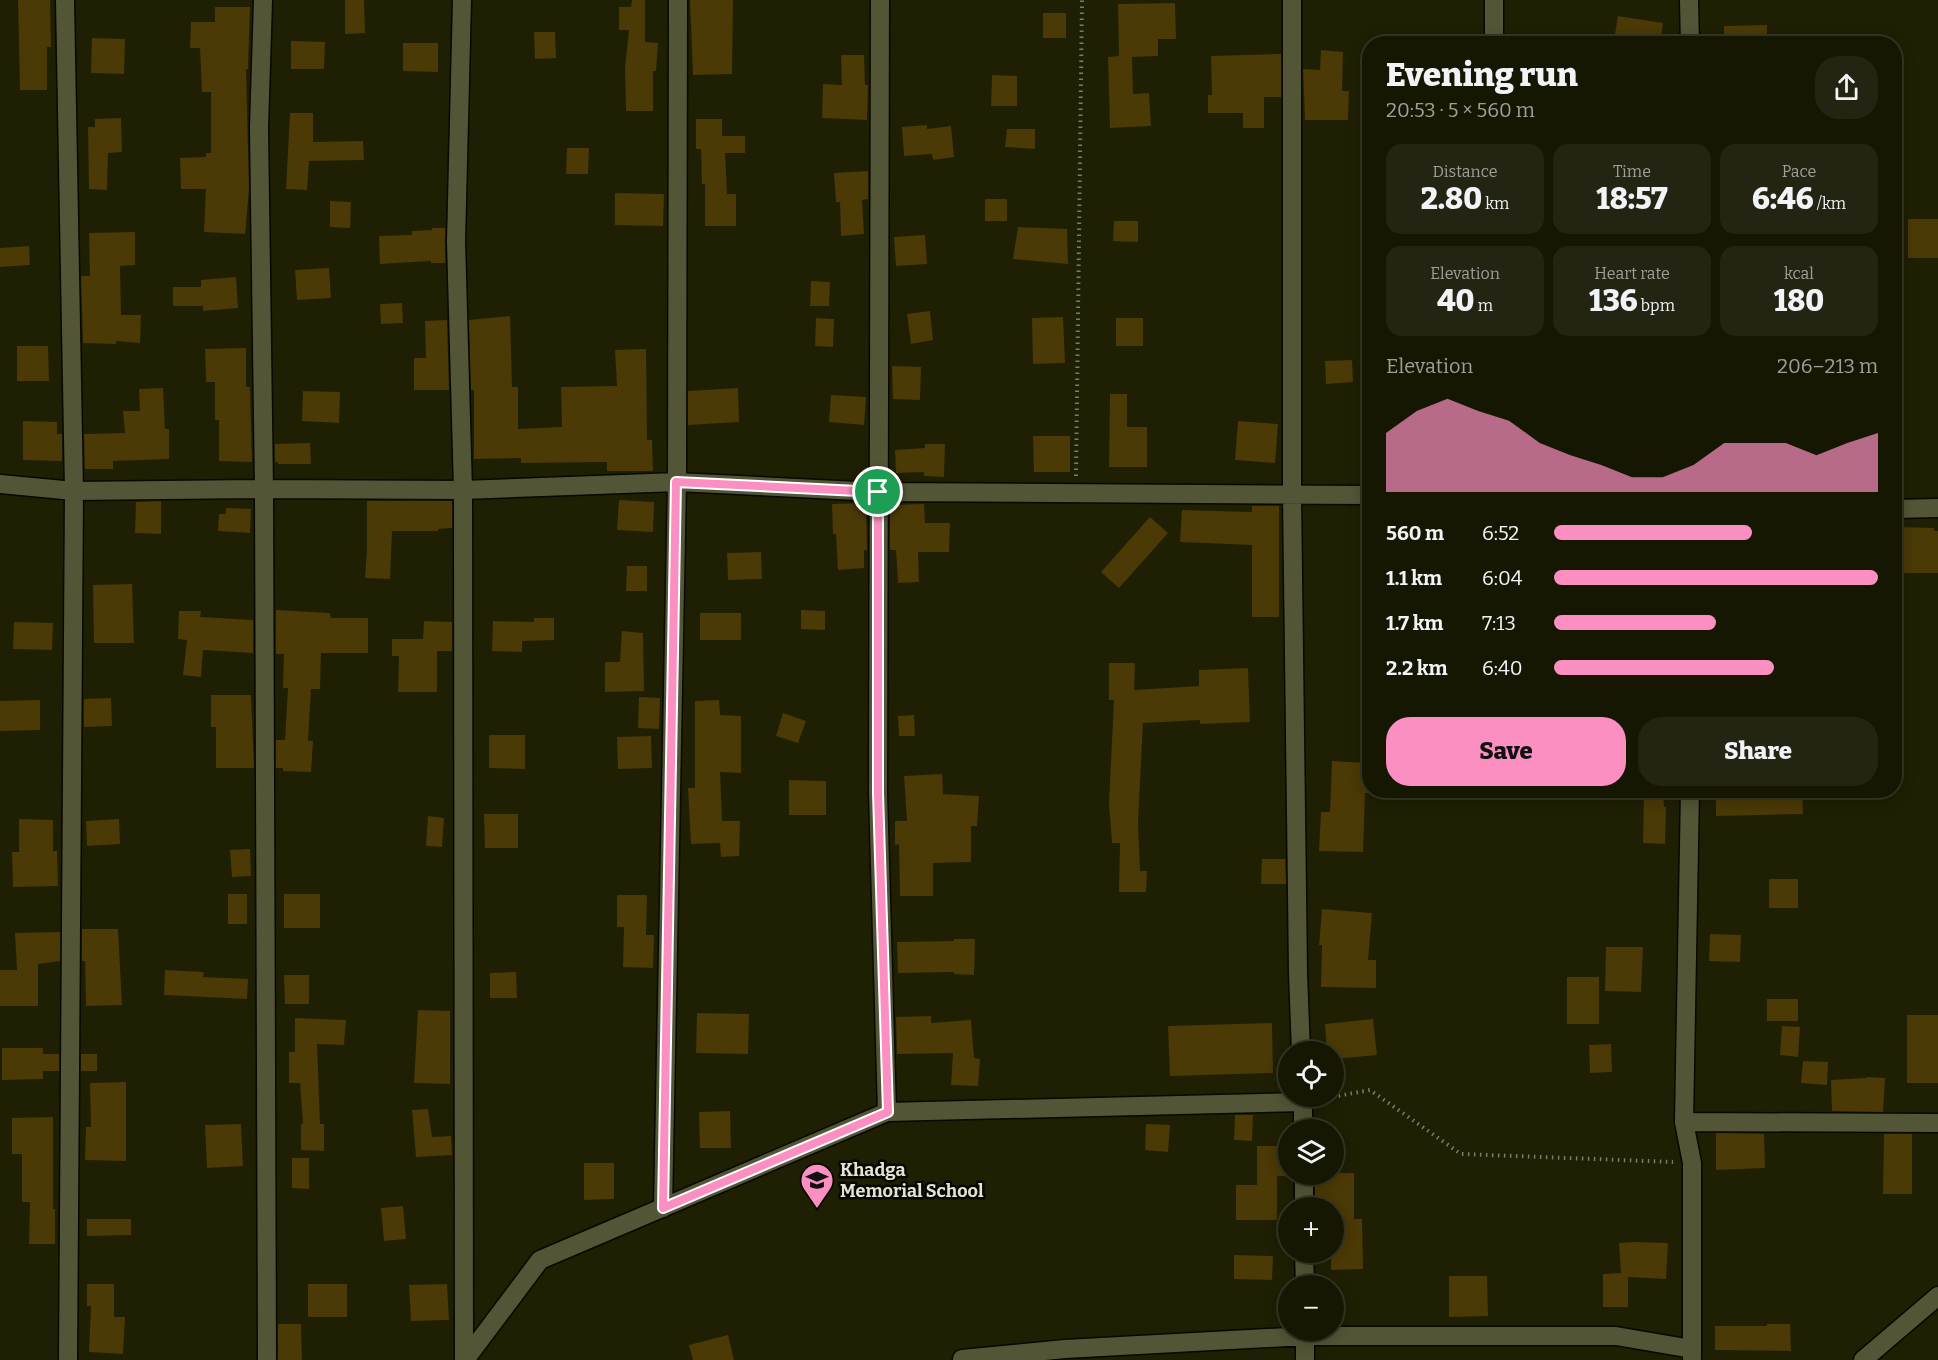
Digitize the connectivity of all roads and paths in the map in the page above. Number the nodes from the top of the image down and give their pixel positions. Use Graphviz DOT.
graph roads {
  1 [pos="64,0"];
  2 [pos="263,0"];
  3 [pos="462,0"];
  4 [pos="678,0"];
  5 [pos="880,0"];
  6 [pos="1082,0"];
  7 [pos="1292,0"];
  8 [pos="1494,0"];
  9 [pos="1689,0"];
  10 [pos="1494,36"];
  11 [pos="1690,36"];
  12 [pos="676,482"];
  13 [pos="0,484"];
  14 [pos="264,489"];
  15 [pos="463,490"];
  16 [pos="74,491"];
  17 [pos="878,492"];
  18 [pos="1076,493"];
  19 [pos="1292,494"];
  20 [pos="1362,495"];
  21 [pos="1938,508"];
  22 [pos="1902,509"];
  23 [pos="1690,798"];
  24 [pos="1301,1041"];
  25 [pos="1344,1093"];
  26 [pos="1278,1100"];
  27 [pos="888,1112"];
  28 [pos="1684,1122"];
  29 [pos="1938,1123"];
  30 [pos="1692,1163"];
  31 [pos="663,1208"];
  32 [pos="1938,1296"];
  33 [pos="1344,1333"];
  34 [pos="1278,1335"];
  35 [pos="1305,1341"];
  36 [pos="1692,1354"];
  37 [pos="962,1359"];
  38 [pos="69,1360"];
  39 [pos="267,1360"];
  40 [pos="464,1360"];
  41 [pos="1305,1360"];
  42 [pos="1863,1360"];
  1 -- 16 [label="street"];
  2 -- 14 [label="street"];
  3 -- 15 [label="street"];
  4 -- 12 [label="street"];
  5 -- 17 [label="street"];
  6 -- 18 [label="path"];
  7 -- 19 [label="street"];
  8 -- 10 [label="street"];
  9 -- 11 [label="street"];
  12 -- 15 [label="street"];
  12 -- 17 [label="street"];
  12 -- 31 [label="street"];
  13 -- 16 [label="street"];
  14 -- 15 [label="street"];
  14 -- 16 [label="street"];
  14 -- 39 [label="street"];
  15 -- 40 [label="street"];
  16 -- 38 [label="street"];
  17 -- 18 [label="street"];
  17 -- 27 [label="street"];
  18 -- 19 [label="street"];
  19 -- 20 [label="street"];
  19 -- 24 [label="street"];
  21 -- 22 [label="street"];
  23 -- 28 [label="street"];
  25 -- 30 [label="path"];
  26 -- 27 [label="street"];
  27 -- 31 [label="street"];
  28 -- 29 [label="street"];
  28 -- 30 [label="street"];
  30 -- 36 [label="street"];
  31 -- 40 [label="street"];
  32 -- 42 [label="street"];
  33 -- 36 [label="street"];
  34 -- 37 [label="street"];
  35 -- 41 [label="street"];
}
